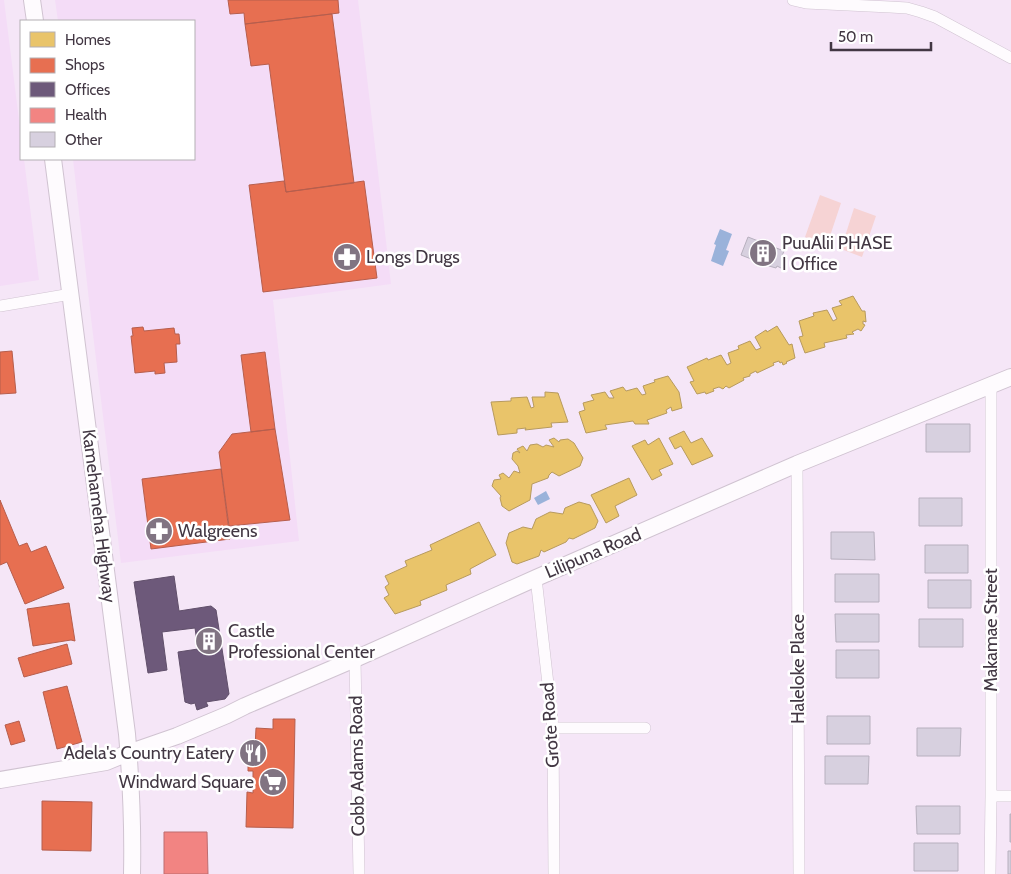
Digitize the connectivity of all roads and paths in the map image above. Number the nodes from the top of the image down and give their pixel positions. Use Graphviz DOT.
graph roads {
  1 [pos="32,0"];
  2 [pos="793,0"];
  3 [pos="35,20"];
  4 [pos="1011,58"];
  5 [pos="53,160"];
  6 [pos="71,294"];
  7 [pos="0,306"];
  8 [pos="1011,377"];
  9 [pos="991,386"];
  10 [pos="797,464"];
  11 [pos="536,578"];
  12 [pos="354,659"];
  13 [pos="554,728"];
  14 [pos="645,728"];
  15 [pos="128,753"];
  16 [pos="0,780"];
  17 [pos="991,796"];
  18 [pos="1011,796"];
  19 [pos="132,874"];
  20 [pos="359,874"];
  21 [pos="554,874"];
  22 [pos="799,874"];
  23 [pos="990,874"];
  1 -- 3 [label="street"];
  2 -- 4 [label="street"];
  5 -- 6 [label="street, Kamehameha Highway"];
  6 -- 7 [label="street"];
  6 -- 15 [label="street, Kamehameha Highway"];
  8 -- 9 [label="street, Lilipuna Road"];
  9 -- 10 [label="street, Lilipuna Road"];
  9 -- 17 [label="street, Makamae Street"];
  10 -- 11 [label="street, Lilipuna Road"];
  10 -- 22 [label="street, Haleloke Place"];
  11 -- 12 [label="street, Lilipuna Road"];
  11 -- 13 [label="street, Grote Road"];
  12 -- 15 [label="street, Lilipuna Road"];
  12 -- 20 [label="street, Cobb Adams Road"];
  13 -- 14 [label="street"];
  13 -- 21 [label="street, Grote Road"];
  15 -- 16 [label="street, Lilipuna Road"];
  15 -- 19 [label="street, Kamehameha Highway"];
  17 -- 18 [label="street"];
  17 -- 23 [label="street, Makamae Street"];
}
